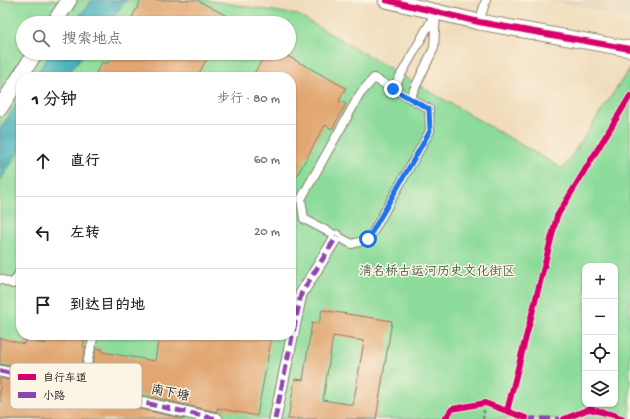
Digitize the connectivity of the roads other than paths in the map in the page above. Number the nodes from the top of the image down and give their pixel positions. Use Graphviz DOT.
graph roads {
  1 [pos="69,0"];
  2 [pos="386,0"];
  3 [pos="486,0"];
  4 [pos="436,12"];
  5 [pos="59,16"];
  6 [pos="479,22"];
  7 [pos="630,49"];
  8 [pos="31,60"];
  9 [pos="23,72"];
  10 [pos="16,83"];
  11 [pos="393,89"];
  12 [pos="410,98"];
  13 [pos="0,108"];
  14 [pos="337,236"];
  15 [pos="0,279"];
  16 [pos="16,279"];
  17 [pos="296,318"];
  18 [pos="93,340"];
  19 [pos="291,340"];
  20 [pos="87,363"];
  21 [pos="0,371"];
  22 [pos="10,373"];
  23 [pos="142,402"];
  24 [pos="218,419"];
  25 [pos="275,419"];
  1 -- 5 [label="street"];
  2 -- 4 [label="street"];
  3 -- 6 [label="lane"];
  4 -- 6 [label="street"];
  4 -- 11 [label="lane"];
  4 -- 12 [label="lane"];
  6 -- 7 [label="street"];
  8 -- 9 [label="street"];
  10 -- 13 [label="street"];
  11 -- 12 [label="lane"];
  11 -- 14 [label="lane"];
  12 -- 14 [label="lane"];
  14 -- 17 [label="street"];
  15 -- 16 [label="lane"];
  18 -- 20 [label="lane"];
  19 -- 25 [label="street"];
  21 -- 22 [label="street, 南下塘"];
  23 -- 24 [label="street, 南下塘"];
}
